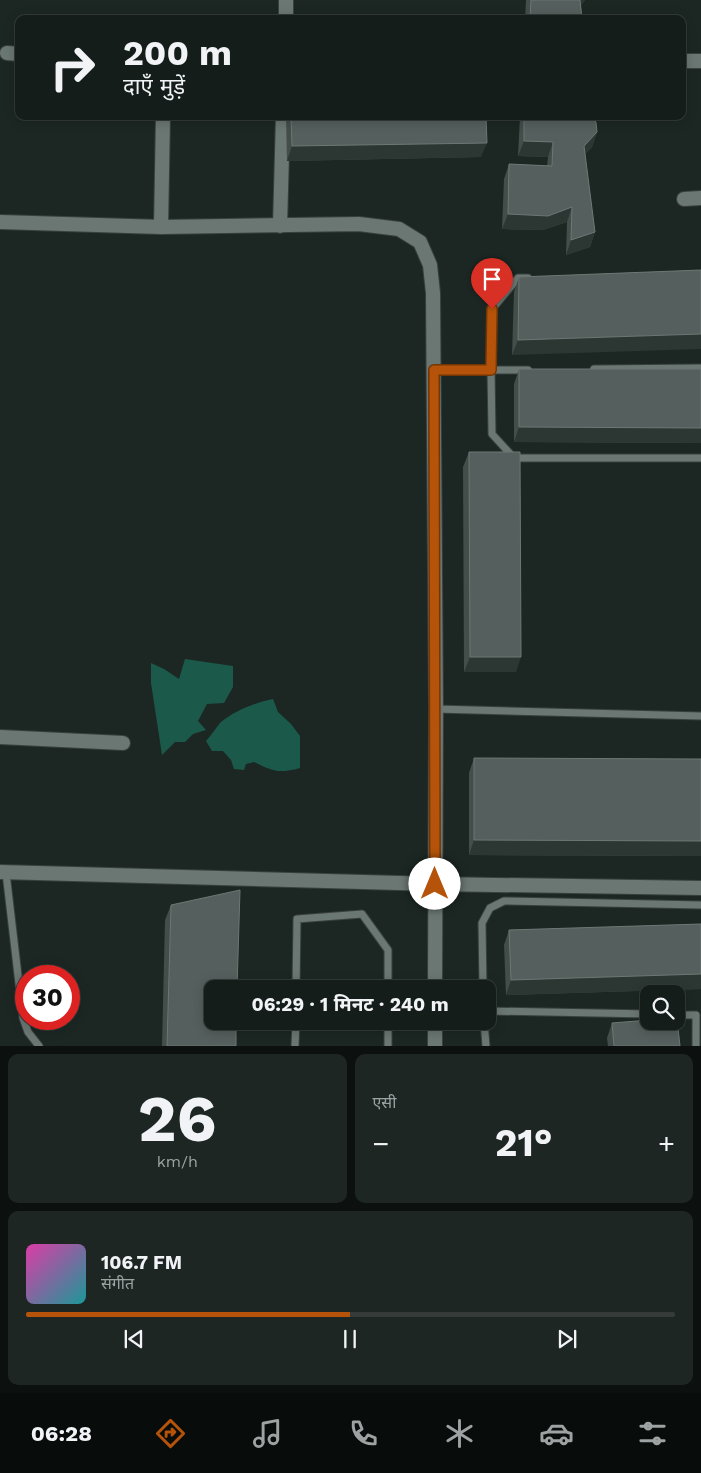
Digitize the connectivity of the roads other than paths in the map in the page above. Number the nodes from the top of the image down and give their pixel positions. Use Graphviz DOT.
graph roads {
  1 [pos="286,0"];
  2 [pos="286,15"];
  3 [pos="686,61"];
  4 [pos="701,61"];
  5 [pos="163,120"];
  6 [pos="283,120"];
  7 [pos="701,198"];
  8 [pos="684,199"];
  9 [pos="0,222"];
  10 [pos="280,226"];
  11 [pos="161,227"];
  12 [pos="537,277"];
  13 [pos="701,368"];
  14 [pos="586,369"];
  15 [pos="434,370"];
  16 [pos="491,370"];
  17 [pos="538,370"];
  18 [pos="701,458"];
  19 [pos="436,709"];
  20 [pos="701,716"];
  21 [pos="0,737"];
  22 [pos="123,743"];
  23 [pos="3,872"];
  24 [pos="435,884"];
  25 [pos="701,888"];
  26 [pos="701,905"];
  27 [pos="296,980"];
  28 [pos="388,980"];
  29 [pos="435,980"];
  30 [pos="483,980"];
  31 [pos="496,1011"];
  32 [pos="640,1014"];
  33 [pos="685,1014"];
  34 [pos="296,1030"];
  35 [pos="388,1030"];
  36 [pos="435,1030"];
  37 [pos="485,1030"];
  38 [pos="39,1046"];
  39 [pos="295,1046"];
  40 [pos="388,1046"];
  41 [pos="435,1046"];
  42 [pos="486,1046"];
  43 [pos="696,1046"];
  1 -- 2 [label="street"];
  3 -- 4 [label="street"];
  5 -- 11 [label="street"];
  6 -- 10 [label="street"];
  7 -- 8 [label="street"];
  9 -- 11 [label="street"];
  10 -- 11 [label="street"];
  10 -- 15 [label="street"];
  12 -- 16 [label="lane"];
  13 -- 14 [label="lane"];
  15 -- 16 [label="lane"];
  15 -- 19 [label="street"];
  16 -- 17 [label="lane"];
  16 -- 18 [label="lane"];
  19 -- 20 [label="lane"];
  19 -- 24 [label="street"];
  21 -- 22 [label="street"];
  23 -- 24 [label="street"];
  23 -- 38 [label="lane"];
  24 -- 25 [label="street"];
  24 -- 29 [label="street"];
  26 -- 30 [label="lane"];
  27 -- 28 [label="lane"];
  31 -- 32 [label="lane"];
  33 -- 43 [label="lane"];
  34 -- 39 [label="lane"];
  35 -- 40 [label="lane"];
  36 -- 41 [label="street"];
  37 -- 42 [label="lane"];
}
